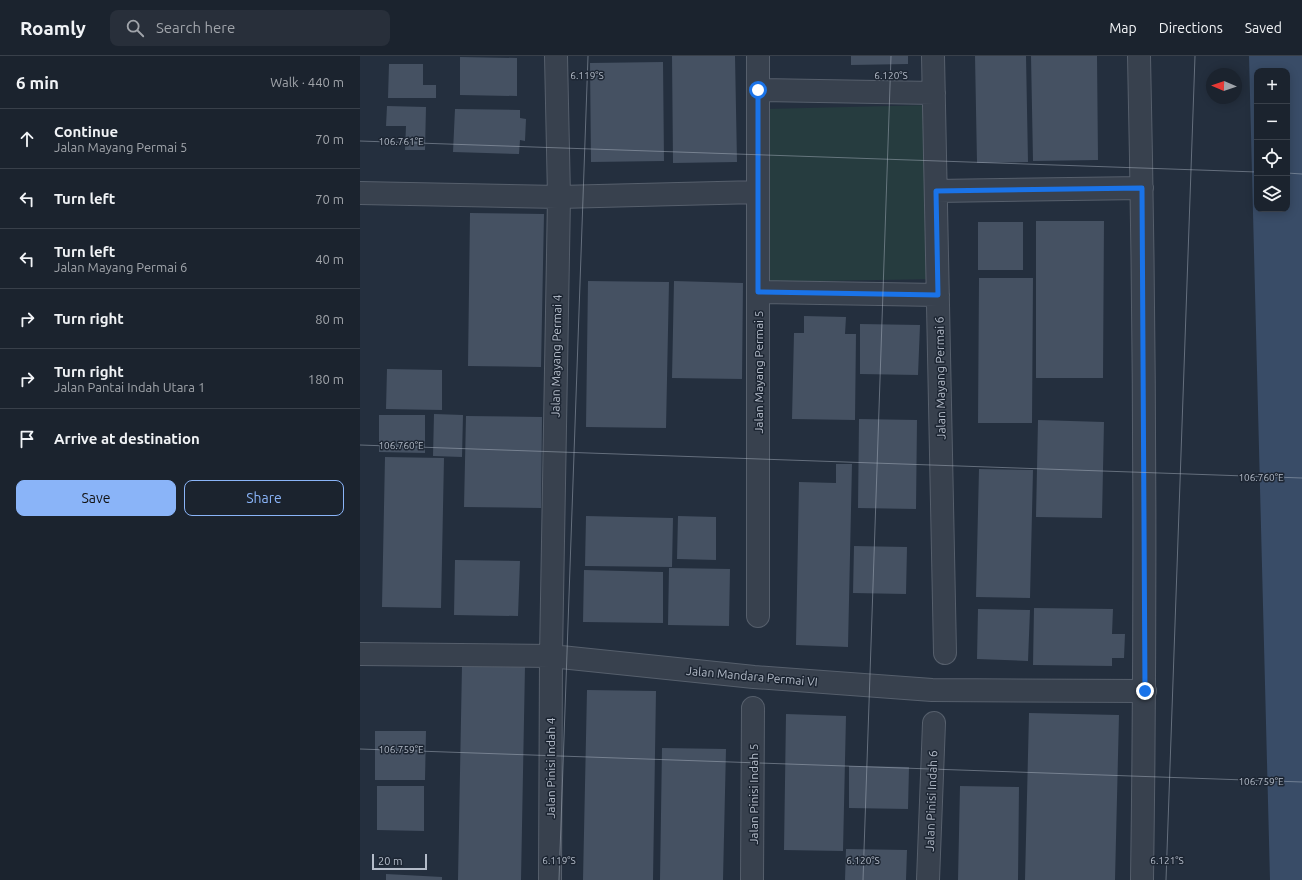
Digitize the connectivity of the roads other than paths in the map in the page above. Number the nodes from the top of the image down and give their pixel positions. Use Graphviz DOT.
graph roads {
  1 [pos="556,56"];
  2 [pos="758,56"];
  3 [pos="933,56"];
  4 [pos="1140,56"];
  5 [pos="758,90"];
  6 [pos="934,93"];
  7 [pos="1142,188"];
  8 [pos="936,191"];
  9 [pos="758,192"];
  10 [pos="360,193"];
  11 [pos="559,197"];
  12 [pos="758,292"];
  13 [pos="938,295"];
  14 [pos="758,616"];
  15 [pos="945,652"];
  16 [pos="360,654"];
  17 [pos="551,656"];
  18 [pos="1145,691"];
  19 [pos="753,708"];
  20 [pos="934,723"];
  21 [pos="550,880"];
  22 [pos="752,880"];
  23 [pos="928,880"];
  24 [pos="1142,880"];
  1 -- 11 [label="street, Jalan Mayang Permai 4"];
  2 -- 5 [label="street, Jalan Mayang Permai 5"];
  3 -- 6 [label="street, Jalan Mayang Permai 6"];
  4 -- 7 [label="street"];
  5 -- 6 [label="street"];
  5 -- 9 [label="street, Jalan Mayang Permai 5"];
  6 -- 8 [label="street, Jalan Mayang Permai 6"];
  7 -- 8 [label="street"];
  7 -- 18 [label="street"];
  8 -- 13 [label="street, Jalan Mayang Permai 6"];
  9 -- 11 [label="street"];
  9 -- 12 [label="street, Jalan Mayang Permai 5"];
  10 -- 11 [label="street"];
  11 -- 17 [label="street, Jalan Mayang Permai 4"];
  12 -- 13 [label="street"];
  12 -- 14 [label="street, Jalan Mayang Permai 5"];
  13 -- 15 [label="street, Jalan Mayang Permai 6"];
  16 -- 17 [label="street, Jalan Mandara Permai VI"];
  17 -- 18 [label="street, Jalan Mandara Permai VI"];
  17 -- 21 [label="street, Jalan Pinisi Indah 4"];
  18 -- 24 [label="street"];
  19 -- 22 [label="street, Jalan Pinisi Indah 5"];
  20 -- 23 [label="street, Jalan Pinisi Indah 6"];
}
